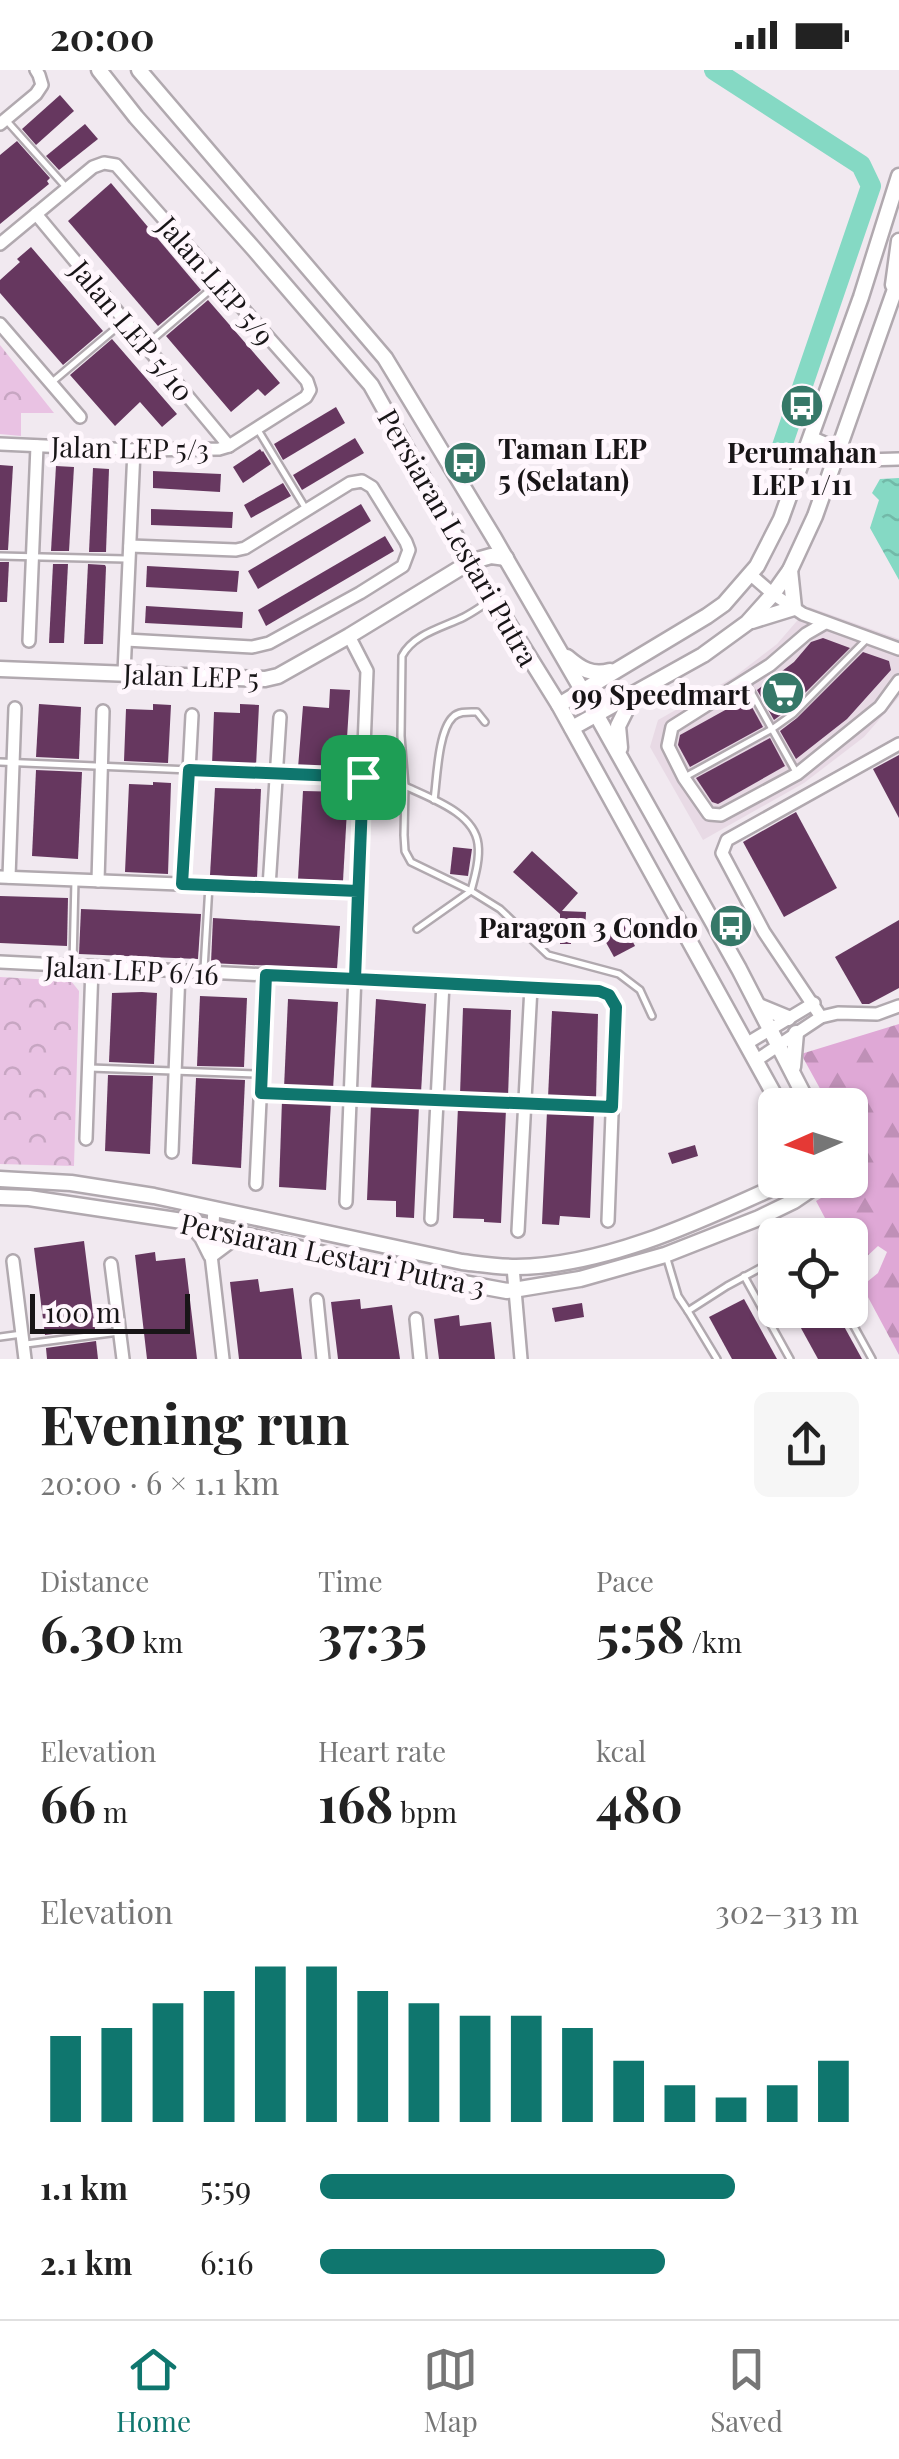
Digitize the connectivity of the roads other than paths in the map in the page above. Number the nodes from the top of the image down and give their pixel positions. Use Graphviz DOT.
graph roads {
  1 [pos="36,70"];
  2 [pos="99,70"];
  3 [pos="139,70"];
  4 [pos="3,122"];
  5 [pos="899,176"];
  6 [pos="67,188"];
  7 [pos="36,214"];
  8 [pos="899,242"];
  9 [pos="0,244"];
  10 [pos="899,278"];
  11 [pos="220,282"];
  12 [pos="891,303"];
  13 [pos="125,320"];
  14 [pos="0,324"];
  15 [pos="146,346"];
  16 [pos="51,383"];
  17 [pos="306,398"];
  18 [pos="80,417"];
  19 [pos="258,428"];
  20 [pos="810,436"];
  21 [pos="0,444"];
  22 [pos="36,446"];
  23 [pos="230,446"];
  24 [pos="839,449"];
  25 [pos="134,450"];
  26 [pos="899,459"];
  27 [pos="306,509"];
  28 [pos="130,553"];
  29 [pos="0,556"];
  30 [pos="32,557"];
  31 [pos="506,558"];
  32 [pos="470,562"];
  33 [pos="790,570"];
  34 [pos="750,574"];
  35 [pos="774,594"];
  36 [pos="493,599"];
  37 [pos="799,611"];
  38 [pos="825,623"];
  39 [pos="746,624"];
  40 [pos="350,636"];
  41 [pos="868,638"];
  42 [pos="126,640"];
  43 [pos="798,640"];
  44 [pos="28,641"];
  45 [pos="899,649"];
  46 [pos="559,650"];
  47 [pos="618,668"];
  48 [pos="0,670"];
  49 [pos="124,673"];
  50 [pos="744,681"];
  51 [pos="899,681"];
  52 [pos="582,690"];
  53 [pos="634,693"];
  54 [pos="559,705"];
  55 [pos="16,708"];
  56 [pos="103,711"];
  57 [pos="192,714"];
  58 [pos="596,714"];
  59 [pos="280,717"];
  60 [pos="485,722"];
  61 [pos="572,728"];
  62 [pos="772,729"];
  63 [pos="899,744"];
  64 [pos="7,763"];
  65 [pos="624,764"];
  66 [pos="101,766"];
  67 [pos="189,770"];
  68 [pos="276,774"];
  69 [pos="798,774"];
  70 [pos="363,777"];
  71 [pos="684,778"];
  72 [pos="405,786"];
  73 [pos="434,800"];
  74 [pos="4,877"];
  75 [pos="75,880"];
  76 [pos="98,881"];
  77 [pos="182,884"];
  78 [pos="209,885"];
  79 [pos="269,888"];
  80 [pos="358,891"];
  81 [pos="471,891"];
  82 [pos="417,929"];
  83 [pos="0,962"];
  84 [pos="73,966"];
  85 [pos="92,967"];
  86 [pos="179,971"];
  87 [pos="204,972"];
  88 [pos="266,975"];
  89 [pos="355,979"];
  90 [pos="443,983"];
  91 [pos="531,988"];
  92 [pos="814,1003"];
  93 [pos="759,1006"];
  94 [pos="899,1006"];
  95 [pos="652,1016"];
  96 [pos="821,1016"];
  97 [pos="788,1018"];
  98 [pos="771,1028"];
  99 [pos="796,1033"];
  100 [pos="746,1044"];
  101 [pos="780,1044"];
  102 [pos="756,1061"];
  103 [pos="88,1068"];
  104 [pos="792,1070"];
  105 [pos="175,1071"];
  106 [pos="262,1074"];
  107 [pos="771,1088"];
  108 [pos="801,1088"];
  109 [pos="261,1093"];
  110 [pos="350,1096"];
  111 [pos="437,1100"];
  112 [pos="525,1103"];
  113 [pos="612,1107"];
  114 [pos="86,1139"];
  115 [pos="172,1152"];
  116 [pos="0,1179"];
  117 [pos="256,1184"];
  118 [pos="758,1193"];
  119 [pos="0,1197"];
  120 [pos="798,1198"];
  121 [pos="346,1202"];
  122 [pos="214,1209"];
  123 [pos="431,1218"];
  124 [pos="608,1221"];
  125 [pos="190,1222"];
  126 [pos="212,1226"];
  127 [pos="518,1231"];
  128 [pos="253,1235"];
  129 [pos="211,1255"];
  130 [pos="665,1255"];
  131 [pos="13,1260"];
  132 [pos="111,1264"];
  133 [pos="513,1267"];
  134 [pos="758,1269"];
  135 [pos="744,1276"];
  136 [pos="514,1291"];
  137 [pos="317,1300"];
  138 [pos="688,1311"];
  139 [pos="416,1319"];
  140 [pos="855,1328"];
  141 [pos="120,1332"];
  142 [pos="0,1337"];
  143 [pos="23,1339"];
  144 [pos="25,1359"];
  145 [pos="123,1359"];
  146 [pos="223,1359"];
  147 [pos="323,1359"];
  148 [pos="420,1359"];
  149 [pos="521,1359"];
  150 [pos="718,1359"];
  151 [pos="790,1359"];
  152 [pos="872,1359"];
  1 -- 4 [label="street"];
  2 -- 32 [label="street, Persiaran Lestari Putra"];
  3 -- 31 [label="street, Persiaran Lestari Putra"];
  4 -- 6 [label="lane"];
  5 -- 20 [label="street"];
  6 -- 7 [label="street"];
  6 -- 11 [label="street, Jalan LEP 5/9"];
  7 -- 9 [label="street"];
  7 -- 13 [label="street, Jalan LEP 5/10"];
  8 -- 12 [label="street"];
  10 -- 12 [label="street"];
  11 -- 15 [label="lane"];
  11 -- 17 [label="street, Jalan LEP 5/9"];
  12 -- 24 [label="street"];
  13 -- 15 [label="street, Jalan LEP 5/10"];
  13 -- 16 [label="lane"];
  14 -- 16 [label="street"];
  15 -- 23 [label="street, Jalan LEP 5/10"];
  16 -- 18 [label="street"];
  17 -- 19 [label="street, Jalan LEP 5/3"];
  19 -- 23 [label="street, Jalan LEP 5/3"];
  19 -- 27 [label="lane"];
  20 -- 24 [label="street"];
  20 -- 34 [label="street"];
  21 -- 22 [label="street, Jalan LEP 5/3"];
  22 -- 25 [label="street, Jalan LEP 5/3"];
  22 -- 30 [label="street"];
  23 -- 25 [label="street, Jalan LEP 5/3"];
  24 -- 26 [label="street"];
  24 -- 33 [label="street"];
  25 -- 28 [label="street"];
  27 -- 28 [label="street"];
  27 -- 42 [label="street"];
  28 -- 30 [label="lane"];
  28 -- 42 [label="street"];
  29 -- 30 [label="lane"];
  30 -- 44 [label="street"];
  31 -- 32 [label="street"];
  31 -- 46 [label="street, Persiaran Lestari Putra"];
  32 -- 36 [label="street, Persiaran Lestari Putra"];
  32 -- 40 [label="street, Jalan LEP 5"];
  33 -- 35 [label="street"];
  33 -- 37 [label="street"];
  34 -- 35 [label="street"];
  34 -- 47 [label="street"];
  35 -- 37 [label="street"];
  35 -- 39 [label="street"];
  36 -- 54 [label="street, Persiaran Lestari Putra"];
  36 -- 72 [label="lane"];
  37 -- 38 [label="street"];
  37 -- 39 [label="street"];
  37 -- 43 [label="street"];
  38 -- 41 [label="street"];
  38 -- 43 [label="street"];
  39 -- 53 [label="street"];
  40 -- 49 [label="street, Jalan LEP 5"];
  40 -- 70 [label="street"];
  41 -- 45 [label="street"];
  41 -- 62 [label="lane"];
  42 -- 49 [label="street"];
  43 -- 50 [label="street"];
  46 -- 47 [label="street"];
  46 -- 52 [label="street, Persiaran Lestari Putra"];
  47 -- 52 [label="street"];
  48 -- 49 [label="street, Jalan LEP 5"];
  50 -- 62 [label="lane"];
  50 -- 71 [label="street"];
  51 -- 69 [label="street"];
  52 -- 54 [label="street"];
  52 -- 58 [label="street, Persiaran Lestari Putra"];
  53 -- 58 [label="street"];
  53 -- 65 [label="street"];
  54 -- 61 [label="street, Persiaran Lestari Putra"];
  55 -- 64 [label="street"];
  56 -- 66 [label="street"];
  57 -- 67 [label="street"];
  58 -- 61 [label="street"];
  58 -- 65 [label="street, Persiaran Lestari Putra"];
  59 -- 68 [label="street"];
  60 -- 73 [label="lane"];
  61 -- 100 [label="street, Persiaran Lestari Putra"];
  62 -- 69 [label="lane"];
  62 -- 71 [label="lane"];
  63 -- 92 [label="street"];
  64 -- 66 [label="lane"];
  64 -- 74 [label="street"];
  65 -- 93 [label="street, Persiaran Lestari Putra"];
  66 -- 67 [label="lane"];
  66 -- 76 [label="street"];
  67 -- 68 [label="lane"];
  67 -- 77 [label="street"];
  68 -- 70 [label="lane"];
  68 -- 79 [label="street"];
  69 -- 71 [label="street"];
  70 -- 80 [label="street"];
  72 -- 73 [label="lane"];
  72 -- 81 [label="lane"];
  73 -- 81 [label="lane"];
  74 -- 75 [label="street"];
  75 -- 76 [label="street"];
  75 -- 84 [label="lane"];
  76 -- 77 [label="street"];
  77 -- 78 [label="street"];
  78 -- 79 [label="street"];
  78 -- 87 [label="lane"];
  79 -- 80 [label="street"];
  80 -- 89 [label="street"];
  81 -- 82 [label="lane"];
  81 -- 95 [label="lane"];
  83 -- 84 [label="street, Jalan LEP 6/16"];
  84 -- 85 [label="street, Jalan LEP 6/16"];
  85 -- 86 [label="street, Jalan LEP 6/16"];
  85 -- 103 [label="street"];
  86 -- 87 [label="street, Jalan LEP 6/16"];
  86 -- 105 [label="street"];
  87 -- 88 [label="street, Jalan LEP 6/16"];
  88 -- 89 [label="street, Jalan LEP 6/16"];
  88 -- 106 [label="street"];
  89 -- 90 [label="street, Jalan LEP 6/16"];
  89 -- 110 [label="street"];
  90 -- 91 [label="street, Jalan LEP 6/16"];
  90 -- 111 [label="street"];
  91 -- 112 [label="street"];
  91 -- 113 [label="street, Jalan LEP 6/16"];
  92 -- 96 [label="street"];
  92 -- 97 [label="street"];
  93 -- 97 [label="street"];
  93 -- 98 [label="street, Persiaran Lestari Putra"];
  94 -- 96 [label="street"];
  96 -- 99 [label="street"];
  97 -- 98 [label="street"];
  98 -- 100 [label="street"];
  98 -- 101 [label="street, Persiaran Lestari Putra"];
  99 -- 101 [label="street"];
  99 -- 104 [label="street"];
  100 -- 102 [label="street, Persiaran Lestari Putra"];
  101 -- 102 [label="street"];
  101 -- 104 [label="street, Persiaran Lestari Putra"];
  102 -- 107 [label="street, Persiaran Lestari Putra"];
  103 -- 105 [label="lane"];
  103 -- 114 [label="street"];
  104 -- 108 [label="street, Persiaran Lestari Putra"];
  105 -- 106 [label="lane"];
  105 -- 115 [label="street"];
  106 -- 109 [label="street"];
  109 -- 110 [label="lane"];
  109 -- 117 [label="street"];
  110 -- 111 [label="lane"];
  110 -- 121 [label="street"];
  111 -- 112 [label="lane"];
  111 -- 123 [label="street"];
  112 -- 113 [label="lane"];
  112 -- 127 [label="street"];
  113 -- 124 [label="street"];
  116 -- 122 [label="street, Persiaran Lestari Putra 3"];
  118 -- 133 [label="street, Persiaran Lestari Putra 3"];
  119 -- 125 [label="street, Persiaran Lestari Putra 3"];
  120 -- 130 [label="street, Persiaran Lestari Putra 3"];
  122 -- 126 [label="street"];
  122 -- 133 [label="street, Persiaran Lestari Putra 3"];
  125 -- 126 [label="street, Persiaran Lestari Putra 3"];
  125 -- 129 [label="street"];
  126 -- 128 [label="street, Persiaran Lestari Putra 3"];
  126 -- 129 [label="street"];
  128 -- 129 [label="street"];
  128 -- 136 [label="street, Persiaran Lestari Putra 3"];
  129 -- 146 [label="street"];
  130 -- 136 [label="street, Persiaran Lestari Putra 3"];
  130 -- 138 [label="lane"];
  131 -- 143 [label="street"];
  132 -- 141 [label="street"];
  133 -- 136 [label="street"];
  134 -- 135 [label="lane"];
  135 -- 138 [label="lane"];
  135 -- 151 [label="lane"];
  136 -- 149 [label="street"];
  137 -- 147 [label="street"];
  138 -- 150 [label="lane"];
  139 -- 148 [label="street"];
  140 -- 152 [label="lane"];
  141 -- 143 [label="lane"];
  141 -- 145 [label="street"];
  142 -- 143 [label="lane"];
  143 -- 144 [label="street"];
}
